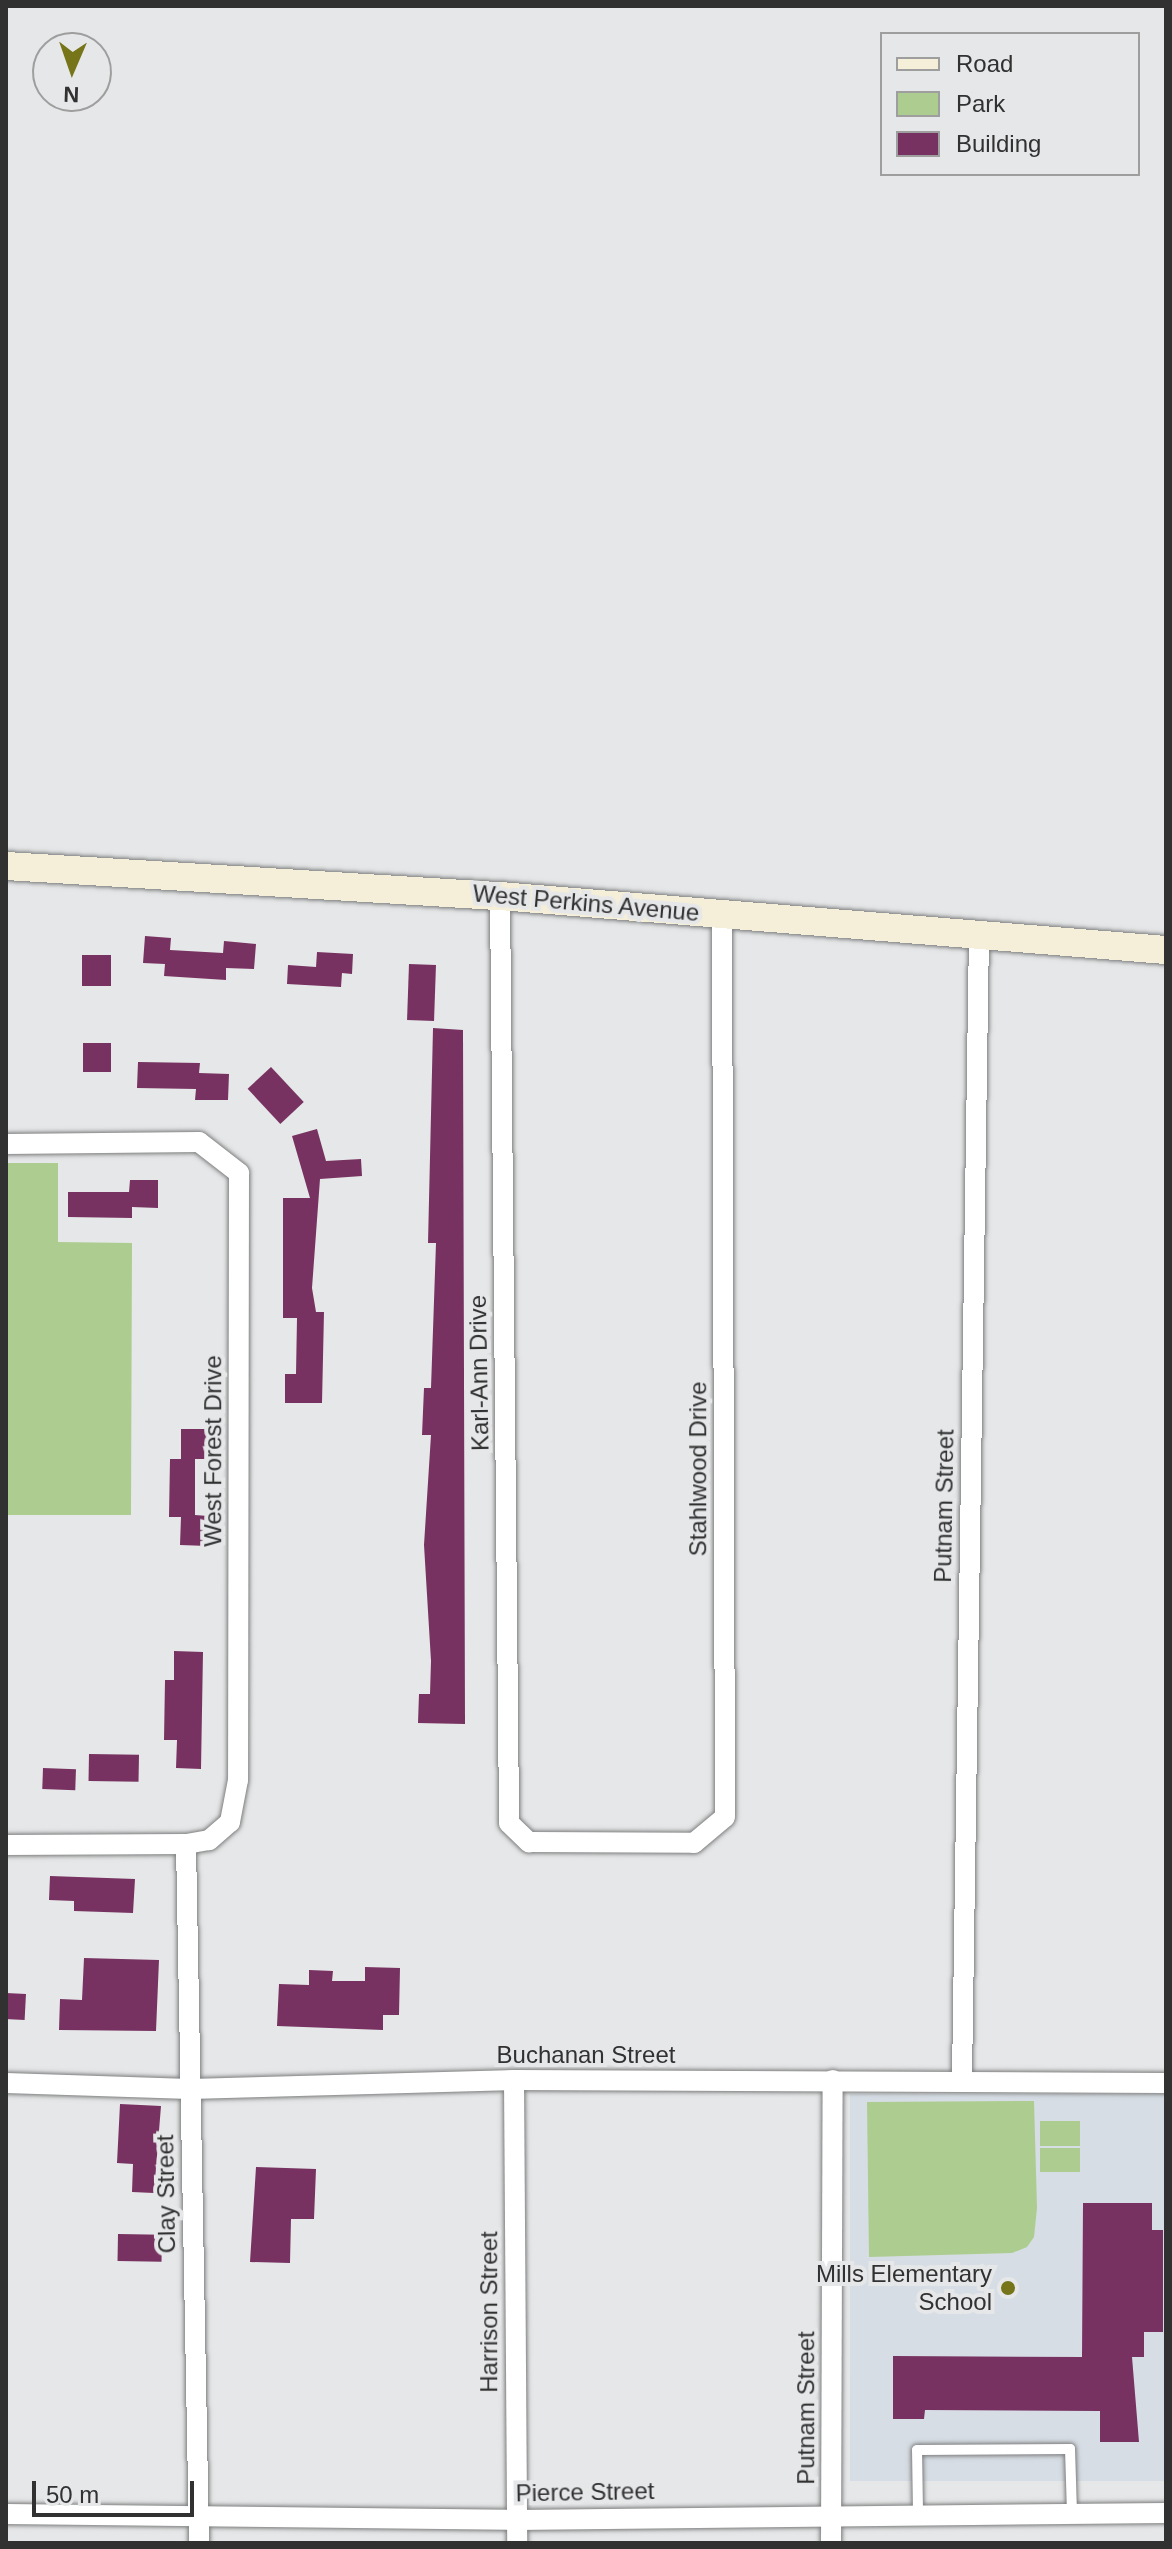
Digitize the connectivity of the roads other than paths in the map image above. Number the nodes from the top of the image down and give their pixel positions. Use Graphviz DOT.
graph roads {
  1 [pos="6,866"];
  2 [pos="500,896"];
  3 [pos="722,914"];
  4 [pos="979,934"];
  5 [pos="1166,950"];
  6 [pos="6,1144"];
  7 [pos="529,1842"];
  8 [pos="186,1844"];
  9 [pos="6,1845"];
  10 [pos="962,2079"];
  11 [pos="514,2080"];
  12 [pos="833,2080"];
  13 [pos="6,2083"];
  14 [pos="1166,2083"];
  15 [pos="190,2089"];
  16 [pos="831,2512"];
  17 [pos="918,2512"];
  18 [pos="1072,2513"];
  19 [pos="1166,2513"];
  20 [pos="6,2514"];
  21 [pos="198,2519"];
  22 [pos="516,2520"];
  23 [pos="199,2543"];
  24 [pos="517,2543"];
  25 [pos="831,2543"];
  1 -- 2 [label="main road, West Perkins Avenue"];
  2 -- 3 [label="main road, West Perkins Avenue"];
  2 -- 7 [label="street, Karl-Ann Drive"];
  3 -- 4 [label="main road, West Perkins Avenue"];
  3 -- 7 [label="street, Stahlwood Drive"];
  4 -- 5 [label="main road, West Perkins Avenue"];
  4 -- 10 [label="street, Putnam Street"];
  6 -- 8 [label="street, West Forest Drive"];
  8 -- 9 [label="street"];
  8 -- 15 [label="street, Clay Street"];
  10 -- 12 [label="street, Buchanan Street"];
  10 -- 14 [label="street, Buchanan Street"];
  11 -- 12 [label="street, Buchanan Street"];
  11 -- 15 [label="street, Buchanan Street"];
  11 -- 22 [label="street, Harrison Street"];
  12 -- 16 [label="street, Putnam Street"];
  13 -- 15 [label="street, Buchanan Street"];
  15 -- 21 [label="street, Clay Street"];
  16 -- 17 [label="street, Pierce Street"];
  16 -- 22 [label="street, Pierce Street"];
  16 -- 25 [label="street, Putnam Street"];
  17 -- 18 [label="street, Pierce Street"];
  17 -- 18 [label="lane"];
  18 -- 19 [label="street, Pierce Street"];
  20 -- 21 [label="street, Pierce Street"];
  21 -- 22 [label="street, Pierce Street"];
  21 -- 23 [label="street, Clay Street"];
  22 -- 24 [label="street, Harrison Street"];
}
